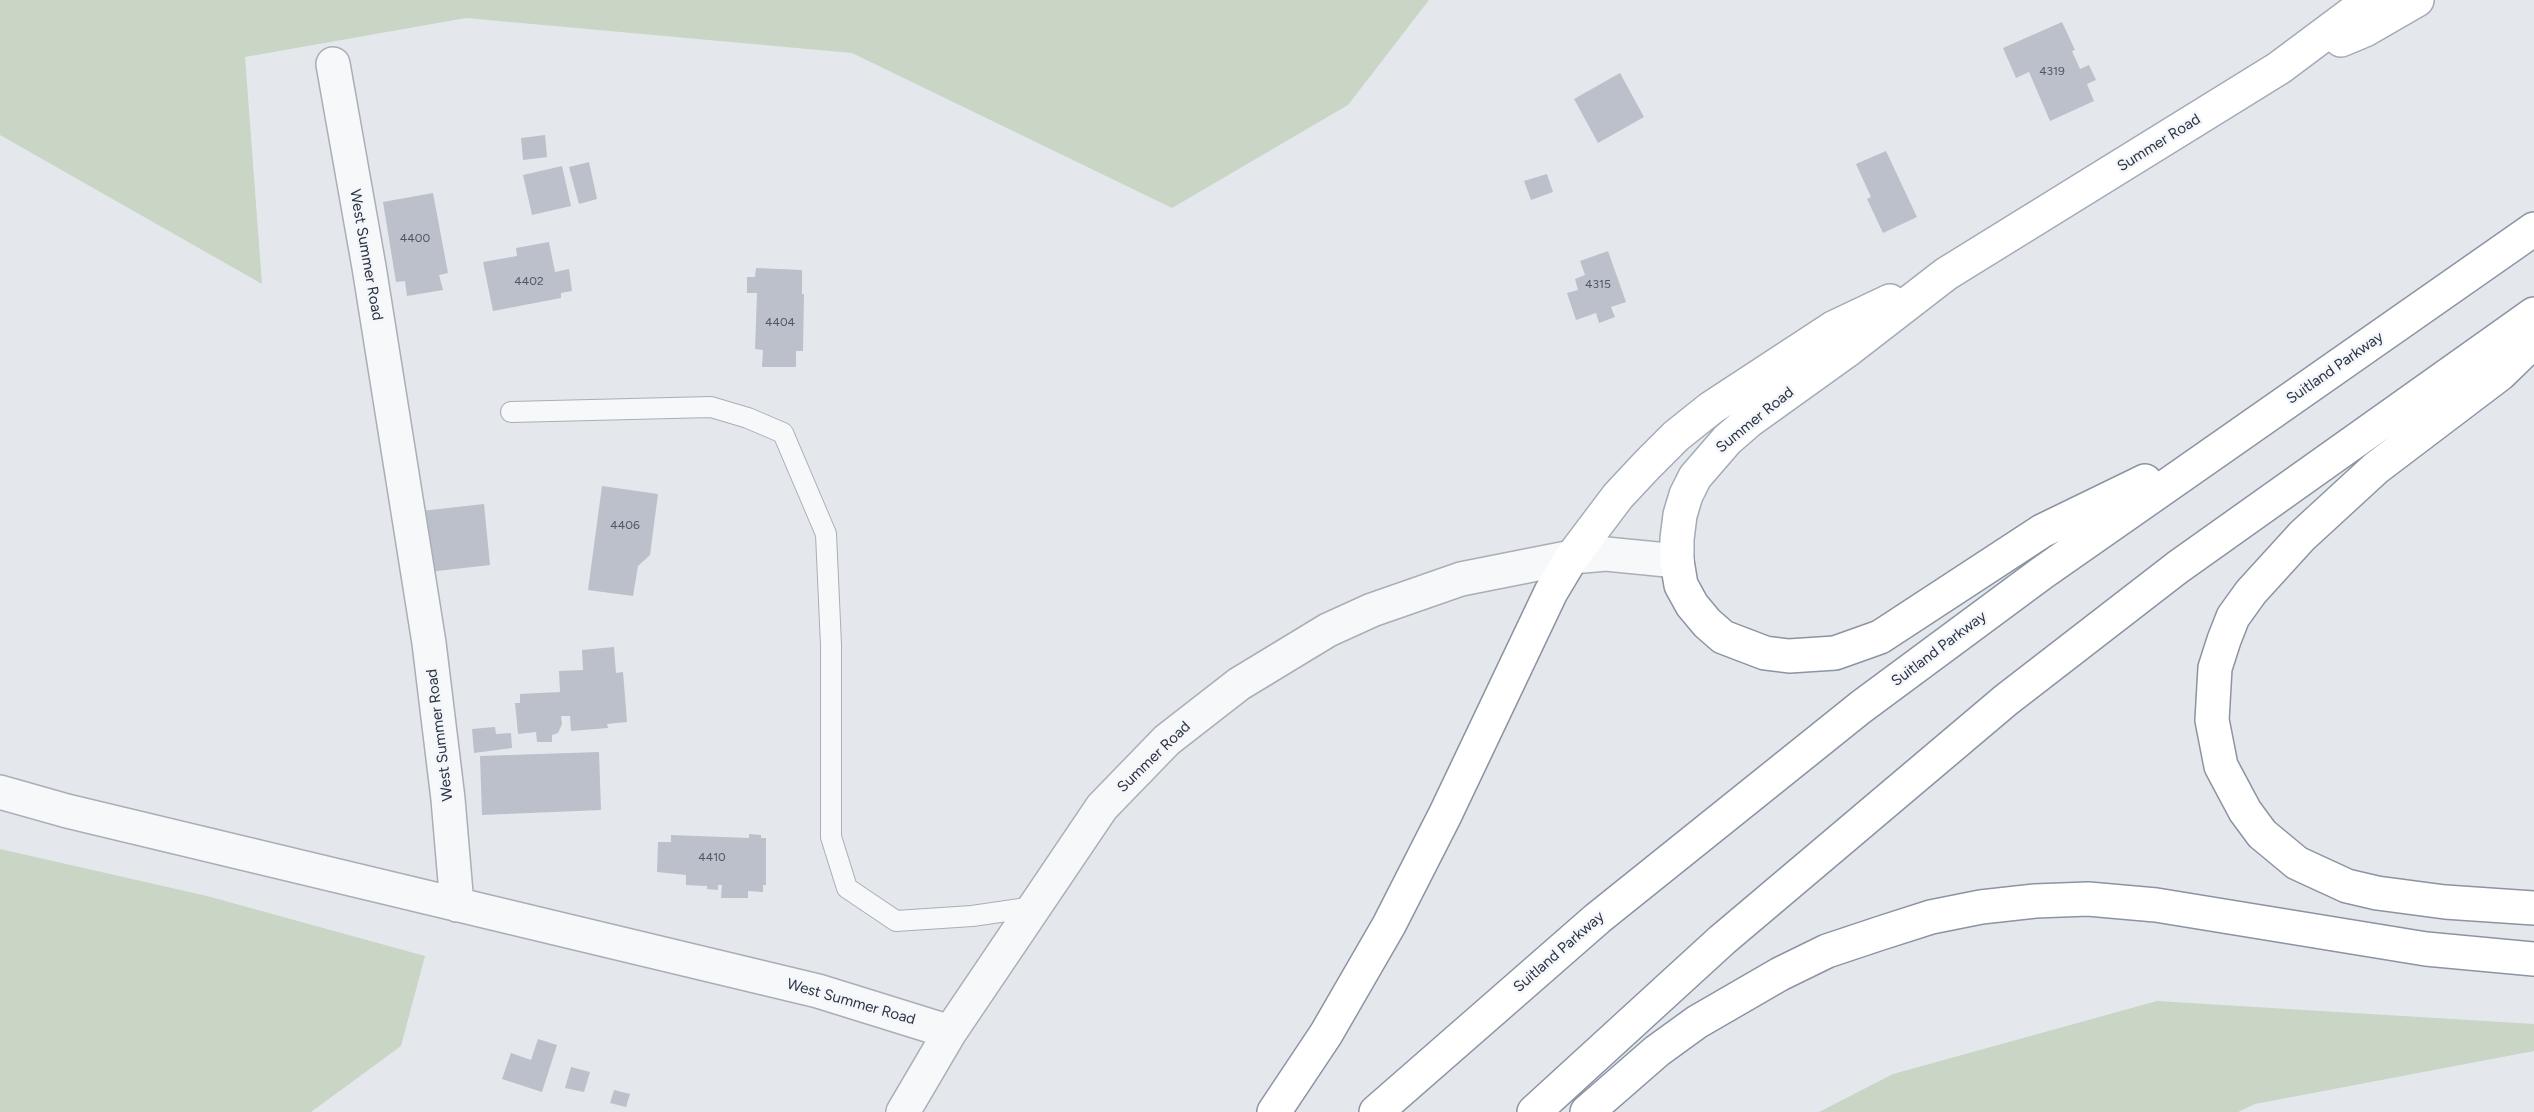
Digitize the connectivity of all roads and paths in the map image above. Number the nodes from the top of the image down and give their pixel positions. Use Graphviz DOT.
graph roads {
  1 [pos="2370,0"];
  2 [pos="2417,0"];
  3 [pos="333,64"];
  4 [pos="2279,68"];
  5 [pos="2534,229"];
  6 [pos="1946,274"];
  7 [pos="2534,314"];
  8 [pos="2534,341"];
  9 [pos="512,412"];
  10 [pos="2236,437"];
  11 [pos="1572,557"];
  12 [pos="1677,561"];
  13 [pos="0,792"];
  14 [pos="457,905"];
  15 [pos="1034,907"];
  16 [pos="2534,908"];
  17 [pos="2534,959"];
  18 [pos="950,1032"];
  19 [pos="903,1112"];
  20 [pos="1274,1112"];
  21 [pos="1376,1112"];
  22 [pos="1534,1112"];
  23 [pos="1587,1112"];
  1 -- 4 [label="main road"];
  2 -- 4 [label="main road"];
  3 -- 14 [label="street, West Summer Road"];
  4 -- 6 [label="main road, Summer Road"];
  5 -- 10 [label="main road, Suitland Parkway"];
  6 -- 11 [label="main road, Summer Road"];
  6 -- 12 [label="main road, Summer Road"];
  7 -- 22 [label="main road"];
  8 -- 16 [label="main road"];
  9 -- 15 [label="lane"];
  10 -- 12 [label="main road"];
  10 -- 21 [label="main road, Suitland Parkway"];
  11 -- 12 [label="street, Summer Road"];
  11 -- 15 [label="street, Summer Road"];
  11 -- 20 [label="main road"];
  13 -- 14 [label="street"];
  14 -- 18 [label="street, West Summer Road"];
  15 -- 18 [label="street, Summer Road"];
  17 -- 23 [label="main road"];
  18 -- 19 [label="street, Summer Road"];
}
